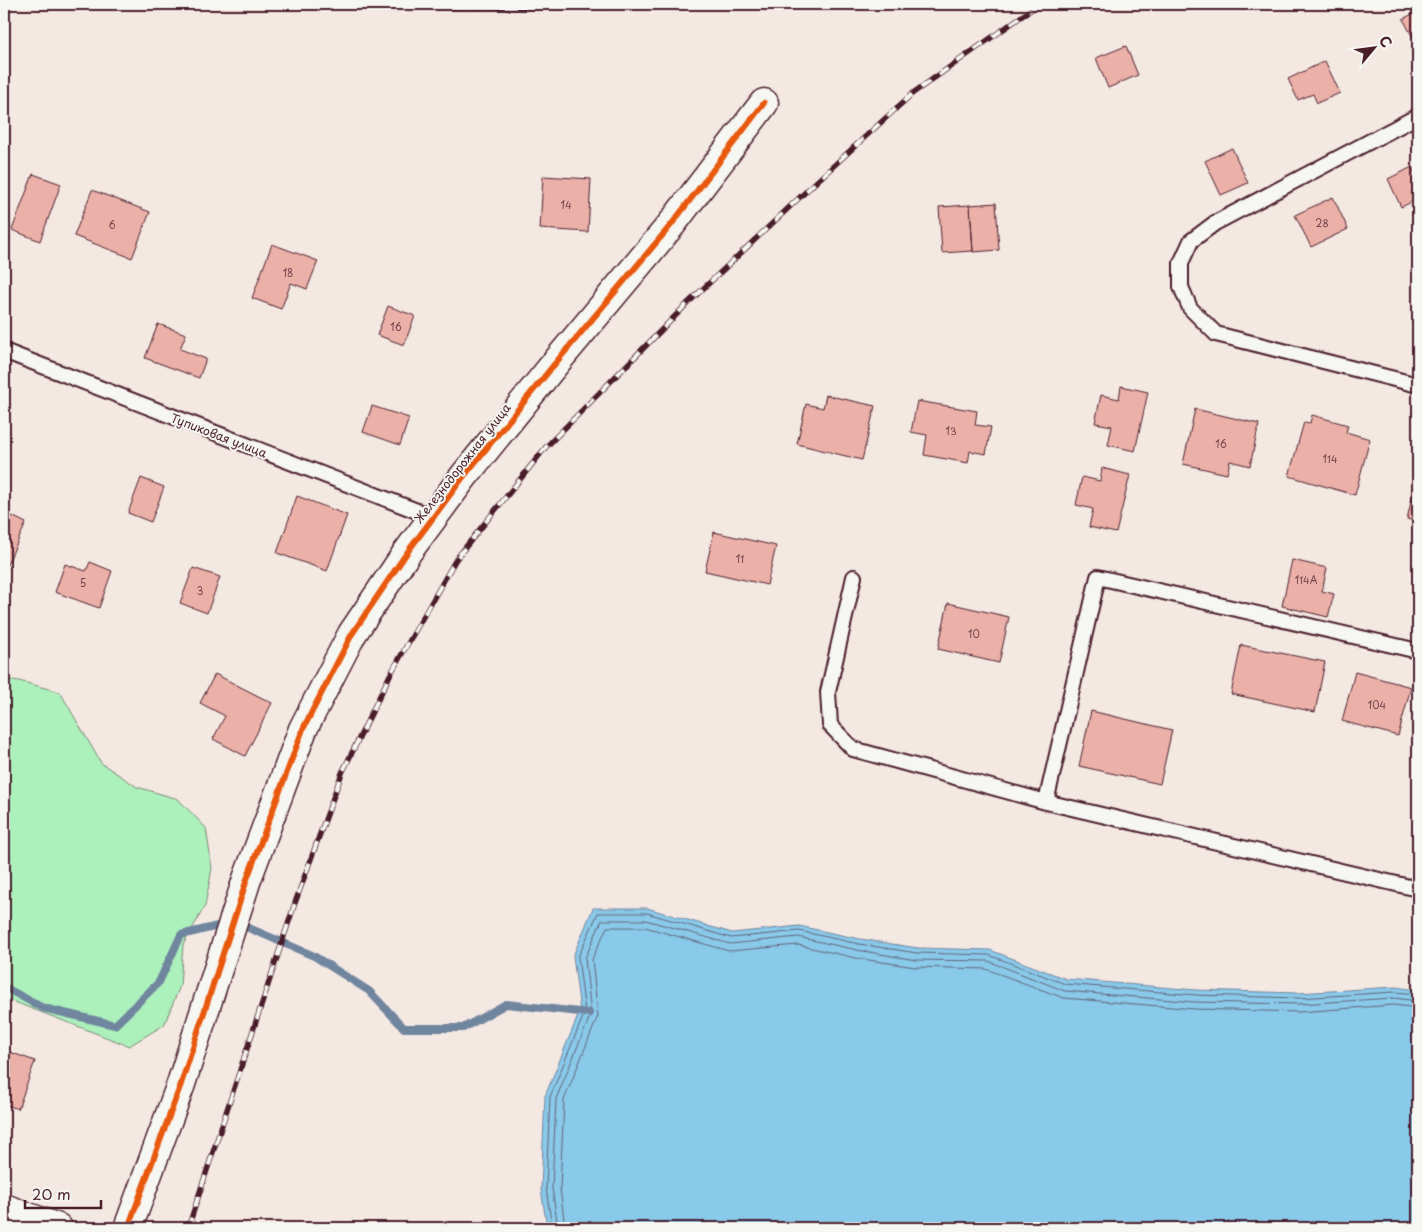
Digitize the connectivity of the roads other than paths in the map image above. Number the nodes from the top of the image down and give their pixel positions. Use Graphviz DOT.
graph roads {
  1 [pos="764,103"];
  2 [pos="1418,116"];
  3 [pos="4,351"];
  4 [pos="1418,385"];
  5 [pos="435,518"];
  6 [pos="854,577"];
  7 [pos="1418,651"];
  8 [pos="1046,802"];
  9 [pos="1418,890"];
  10 [pos="4,1208"];
  11 [pos="58,1228"];
  12 [pos="128,1228"];
  1 -- 5 [label="street, Железнодорожная улица"];
  2 -- 4 [label="lane"];
  3 -- 5 [label="lane, Тупиковая улица"];
  5 -- 12 [label="street, Железнодорожная улица"];
  6 -- 8 [label="lane"];
  7 -- 8 [label="lane"];
  8 -- 9 [label="lane"];
  10 -- 11 [label="street"];
}
